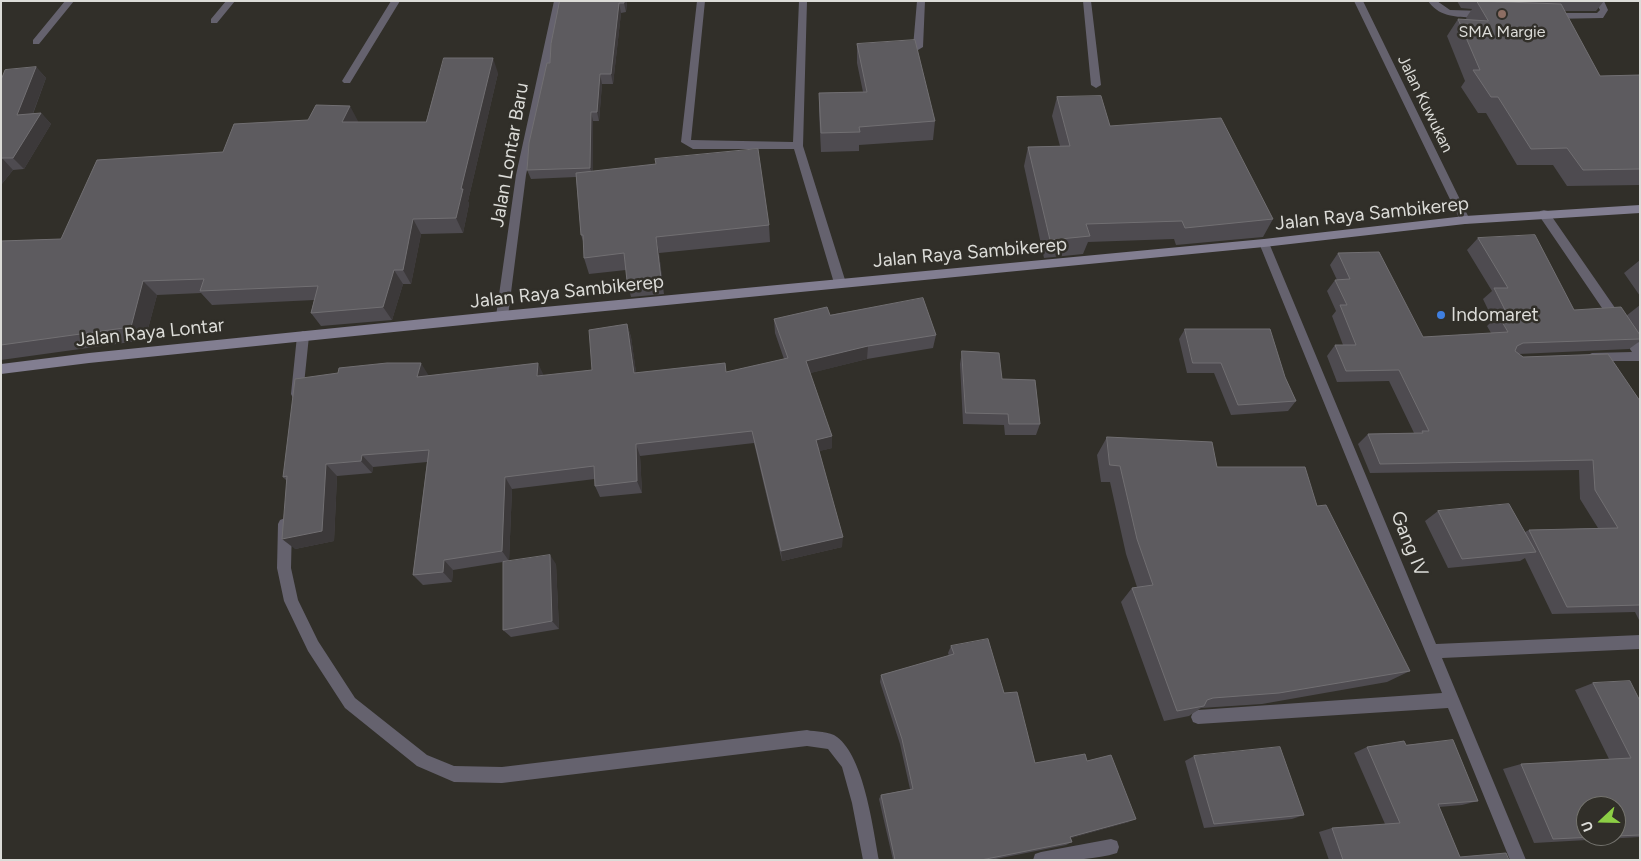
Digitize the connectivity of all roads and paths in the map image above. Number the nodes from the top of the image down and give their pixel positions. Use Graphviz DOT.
graph roads {
  1 [pos="70,1"];
  2 [pos="231,1"];
  3 [pos="396,1"];
  4 [pos="559,1"];
  5 [pos="701,1"];
  6 [pos="803,1"];
  7 [pos="921,1"];
  8 [pos="1088,1"];
  9 [pos="1358,1"];
  10 [pos="1432,1"];
  11 [pos="1598,1"];
  12 [pos="1492,14"];
  13 [pos="1539,16"];
  14 [pos="214,21"];
  15 [pos="36,42"];
  16 [pos="918,47"];
  17 [pos="347,81"];
  18 [pos="1096,85"];
  19 [pos="798,146"];
  20 [pos="1640,209"];
  21 [pos="1544,214"];
  22 [pos="1465,220"];
  23 [pos="1264,243"];
  24 [pos="840,283"];
  25 [pos="502,316"];
  26 [pos="303,336"];
  27 [pos="1640,355"];
  28 [pos="1580,358"];
  29 [pos="1,369"];
  30 [pos="296,406"];
  31 [pos="285,514"];
  32 [pos="1640,642"];
  33 [pos="1432,651"];
  34 [pos="1452,700"];
  35 [pos="1198,717"];
  36 [pos="1111,847"];
  37 [pos="871,860"];
  38 [pos="1041,860"];
  39 [pos="1518,860"];
  1 -- 15 [label="street"];
  2 -- 14 [label="street"];
  3 -- 17 [label="street"];
  4 -- 25 [label="street, Jalan Lontar Baru"];
  5 -- 19 [label="street"];
  6 -- 19 [label="street"];
  7 -- 16 [label="street"];
  8 -- 18 [label="street"];
  9 -- 22 [label="street, Jalan Kuwukan"];
  10 -- 12 [label="street"];
  11 -- 13 [label="street"];
  19 -- 24 [label="street"];
  20 -- 21 [label="street, Jalan Raya Sambikerep"];
  21 -- 22 [label="street, Jalan Raya Sambikerep"];
  21 -- 27 [label="street"];
  22 -- 23 [label="street, Jalan Raya Sambikerep"];
  23 -- 24 [label="street, Jalan Raya Sambikerep"];
  23 -- 33 [label="street, Gang IV"];
  24 -- 25 [label="street, Jalan Raya Sambikerep"];
  25 -- 26 [label="street, Jalan Raya Sambikerep"];
  26 -- 29 [label="street, Jalan Raya Lontar"];
  26 -- 30 [label="street"];
  27 -- 28 [label="street"];
  31 -- 37 [label="street"];
  32 -- 33 [label="street"];
  33 -- 34 [label="street, Gang IV"];
  34 -- 35 [label="street"];
  34 -- 39 [label="street, Gang IV"];
  36 -- 38 [label="street"];
}
